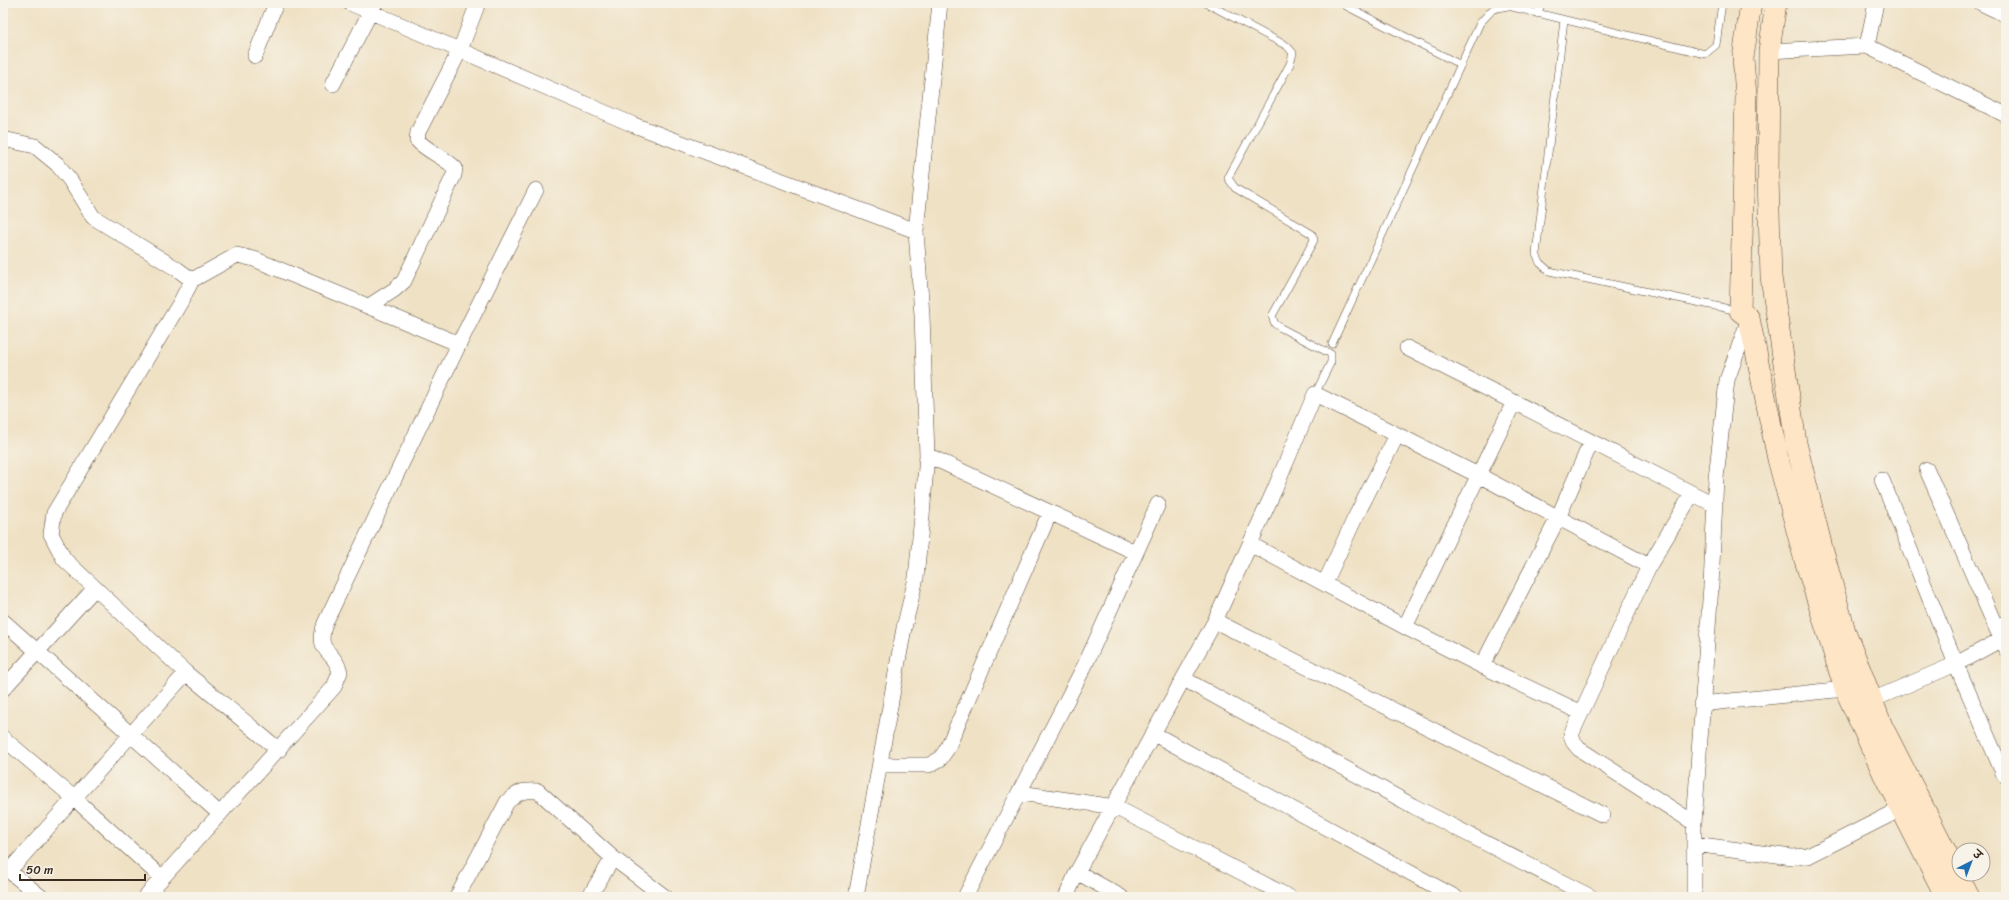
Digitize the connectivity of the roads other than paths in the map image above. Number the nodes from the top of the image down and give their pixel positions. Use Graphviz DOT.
graph roads {
  1 [pos="276,3"];
  2 [pos="350,3"];
  3 [pos="478,3"];
  4 [pos="940,3"];
  5 [pos="1206,3"];
  6 [pos="1541,3"];
  7 [pos="1722,3"];
  8 [pos="1751,3"];
  9 [pos="1776,3"];
  10 [pos="1876,3"];
  11 [pos="1981,3"];
  12 [pos="1346,6"];
  13 [pos="373,8"];
  14 [pos="1538,14"];
  15 [pos="2006,15"];
  16 [pos="1564,20"];
  17 [pos="1867,46"];
  18 [pos="460,50"];
  19 [pos="1769,51"];
  20 [pos="255,56"];
  21 [pos="1461,65"];
  22 [pos="333,84"];
  23 [pos="2006,115"];
  24 [pos="3,139"];
  25 [pos="536,190"];
  26 [pos="916,231"];
  27 [pos="192,280"];
  28 [pos="369,306"];
  29 [pos="1745,315"];
  30 [pos="458,344"];
  31 [pos="1332,344"];
  32 [pos="1407,348"];
  33 [pos="1315,394"];
  34 [pos="1514,402"];
  35 [pos="1397,435"];
  36 [pos="1591,442"];
  37 [pos="927,455"];
  38 [pos="1927,470"];
  39 [pos="1478,475"];
  40 [pos="1882,480"];
  41 [pos="1692,494"];
  42 [pos="1158,504"];
  43 [pos="1715,505"];
  44 [pos="1050,512"];
  45 [pos="1558,518"];
  46 [pos="1250,544"];
  47 [pos="1135,552"];
  48 [pos="1649,566"];
  49 [pos="1325,583"];
  50 [pos="95,588"];
  51 [pos="3,621"];
  52 [pos="1215,621"];
  53 [pos="2006,622"];
  54 [pos="1405,627"];
  55 [pos="2004,644"];
  56 [pos="36,652"];
  57 [pos="1956,664"];
  58 [pos="1482,666"];
  59 [pos="186,674"];
  60 [pos="1184,679"];
  61 [pos="3,689"];
  62 [pos="1845,689"];
  63 [pos="1872,700"];
  64 [pos="1701,704"];
  65 [pos="1580,712"];
  66 [pos="1154,734"];
  67 [pos="130,735"];
  68 [pos="3,738"];
  69 [pos="279,750"];
  70 [pos="880,765"];
  71 [pos="2004,775"];
  72 [pos="1020,793"];
  73 [pos="74,798"];
  74 [pos="1115,807"];
  75 [pos="1901,808"];
  76 [pos="220,814"];
  77 [pos="1603,815"];
  78 [pos="1694,823"];
  79 [pos="1694,844"];
  80 [pos="613,858"];
  81 [pos="6,868"];
  82 [pos="1077,872"];
  83 [pos="162,878"];
  84 [pos="1945,896"];
  85 [pos="41,897"];
  86 [pos="145,897"];
  87 [pos="456,897"];
  88 [pos="589,897"];
  89 [pos="665,897"];
  90 [pos="856,897"];
  91 [pos="965,897"];
  92 [pos="1066,897"];
  93 [pos="1121,897"];
  94 [pos="1289,897"];
  95 [pos="1455,897"];
  96 [pos="1591,897"];
  97 [pos="1694,897"];
  98 [pos="1968,897"];
  1 -- 20 [label="street"];
  2 -- 13 [label="street"];
  3 -- 18 [label="street"];
  4 -- 26 [label="street"];
  5 -- 33 [label="lane"];
  6 -- 14 [label="lane"];
  7 -- 16 [label="lane"];
  8 -- 29 [label="street"];
  9 -- 19 [label="street"];
  10 -- 17 [label="street"];
  11 -- 15 [label="street"];
  12 -- 21 [label="lane"];
  13 -- 18 [label="street"];
  13 -- 22 [label="street"];
  14 -- 16 [label="lane"];
  14 -- 21 [label="lane"];
  16 -- 29 [label="lane"];
  17 -- 19 [label="street"];
  17 -- 23 [label="street"];
  18 -- 26 [label="street"];
  18 -- 28 [label="street"];
  19 -- 63 [label="street"];
  21 -- 31 [label="lane"];
  24 -- 27 [label="street"];
  25 -- 30 [label="street"];
  26 -- 37 [label="street"];
  27 -- 28 [label="street"];
  27 -- 50 [label="street"];
  28 -- 30 [label="street"];
  29 -- 43 [label="street"];
  29 -- 62 [label="street"];
  30 -- 69 [label="street"];
  32 -- 34 [label="street"];
  33 -- 35 [label="street"];
  33 -- 46 [label="street"];
  34 -- 36 [label="street"];
  34 -- 39 [label="street"];
  35 -- 39 [label="street"];
  35 -- 49 [label="street"];
  36 -- 41 [label="street"];
  36 -- 45 [label="street"];
  37 -- 44 [label="street"];
  37 -- 70 [label="street"];
  38 -- 55 [label="street"];
  39 -- 45 [label="street"];
  39 -- 54 [label="street"];
  40 -- 57 [label="street"];
  41 -- 43 [label="street"];
  41 -- 48 [label="street"];
  42 -- 47 [label="street"];
  43 -- 64 [label="street"];
  44 -- 47 [label="street"];
  44 -- 70 [label="street"];
  45 -- 48 [label="street"];
  45 -- 58 [label="street"];
  46 -- 49 [label="street"];
  46 -- 52 [label="street"];
  47 -- 72 [label="street"];
  48 -- 65 [label="street"];
  49 -- 54 [label="street"];
  50 -- 56 [label="street"];
  50 -- 59 [label="street"];
  51 -- 56 [label="street"];
  52 -- 60 [label="street"];
  52 -- 77 [label="street"];
  53 -- 55 [label="street"];
  54 -- 58 [label="street"];
  55 -- 57 [label="street"];
  56 -- 61 [label="street"];
  56 -- 67 [label="street"];
  57 -- 63 [label="street"];
  57 -- 71 [label="street"];
  58 -- 65 [label="street"];
  59 -- 67 [label="street"];
  59 -- 69 [label="street"];
  60 -- 66 [label="street"];
  60 -- 96 [label="street"];
  62 -- 64 [label="street"];
  62 -- 75 [label="street"];
  63 -- 98 [label="street"];
  64 -- 78 [label="street"];
  65 -- 78 [label="street"];
  66 -- 74 [label="street"];
  66 -- 95 [label="street"];
  67 -- 73 [label="street"];
  67 -- 76 [label="street"];
  68 -- 73 [label="street"];
  69 -- 76 [label="street"];
  70 -- 90 [label="street"];
  72 -- 74 [label="street"];
  72 -- 91 [label="street"];
  73 -- 81 [label="street"];
  73 -- 83 [label="street"];
  74 -- 82 [label="street"];
  74 -- 94 [label="street"];
  75 -- 79 [label="street"];
  75 -- 84 [label="street"];
  76 -- 83 [label="street"];
  78 -- 79 [label="street"];
  79 -- 97 [label="street"];
  80 -- 87 [label="street"];
  80 -- 88 [label="street"];
  80 -- 89 [label="street"];
  81 -- 85 [label="street"];
  82 -- 92 [label="street"];
  82 -- 93 [label="street"];
  83 -- 86 [label="street"];
}
